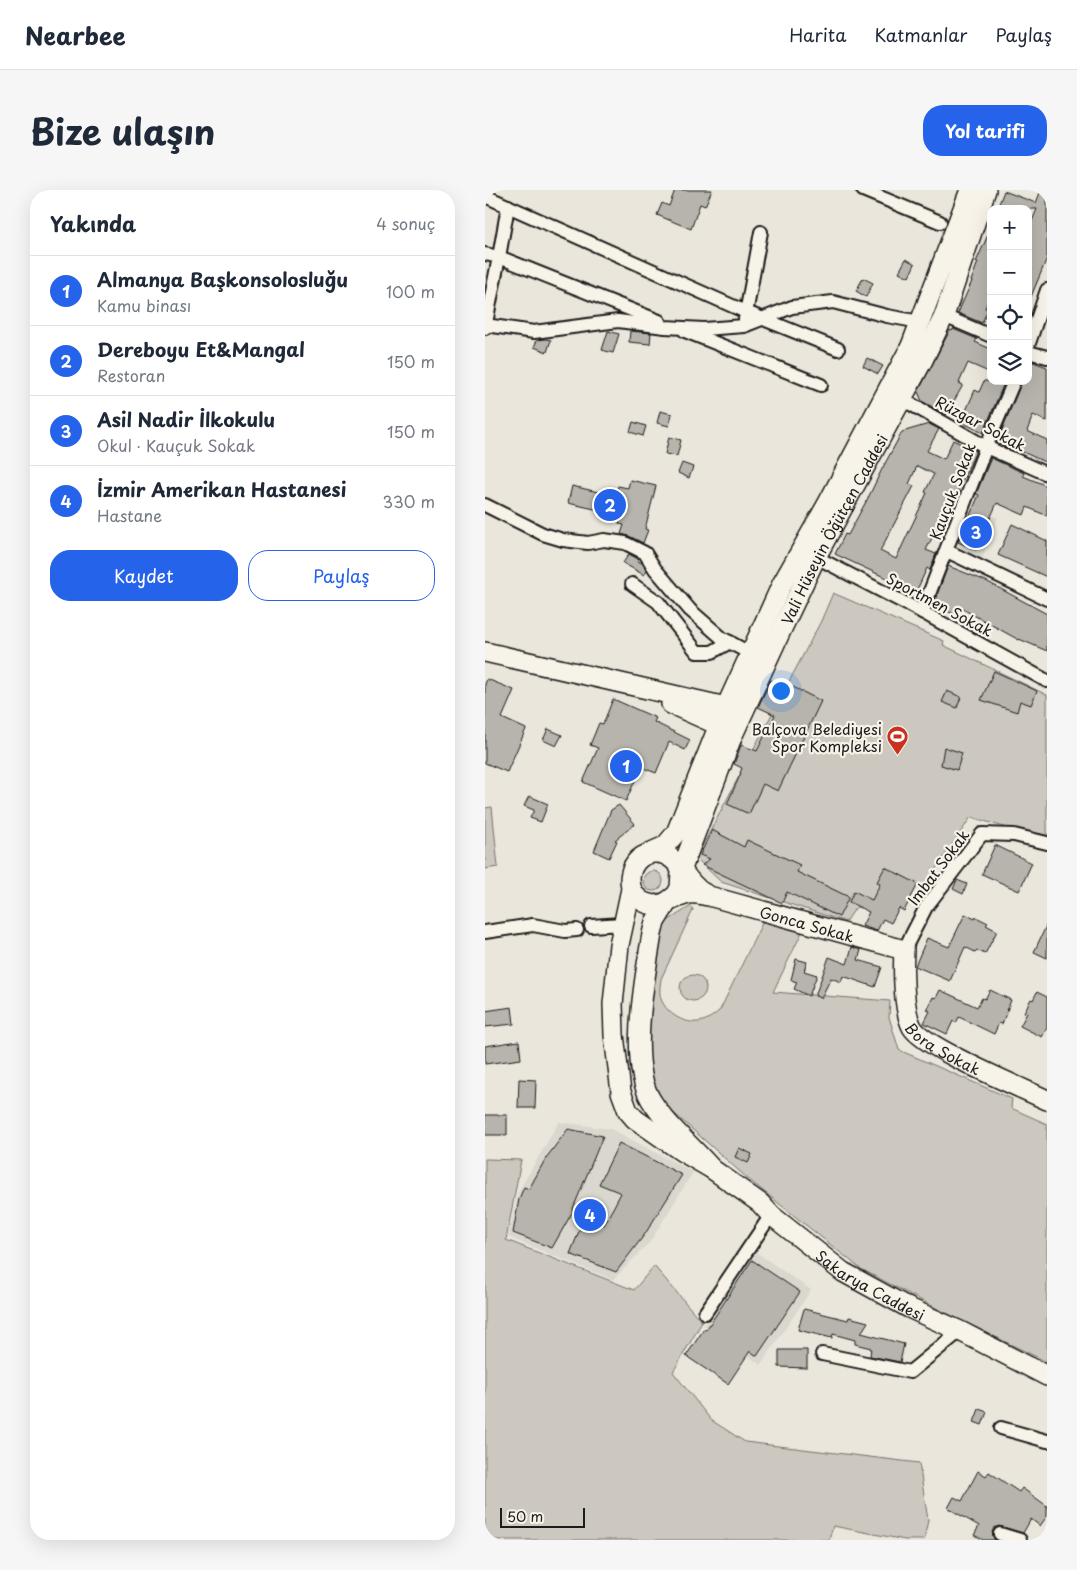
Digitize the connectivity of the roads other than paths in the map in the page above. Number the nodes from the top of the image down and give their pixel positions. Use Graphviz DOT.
graph roads {
  1 [pos="863,190"];
  2 [pos="970,190"];
  3 [pos="986,190"];
  4 [pos="485,196"];
  5 [pos="508,206"];
  6 [pos="940,222"];
  7 [pos="761,232"];
  8 [pos="485,254"];
  9 [pos="499,257"];
  10 [pos="1047,290"];
  11 [pos="746,312"];
  12 [pos="944,316"];
  13 [pos="763,319"];
  14 [pos="920,322"];
  15 [pos="485,326"];
  16 [pos="744,326"];
  17 [pos="675,327"];
  18 [pos="987,334"];
  19 [pos="1030,340"];
  20 [pos="839,349"];
  21 [pos="1032,353"];
  22 [pos="1047,357"];
  23 [pos="821,385"];
  24 [pos="1012,385"];
  25 [pos="902,399"];
  26 [pos="986,448"];
  27 [pos="1047,474"];
  28 [pos="485,505"];
  29 [pos="947,551"];
  30 [pos="817,558"];
  31 [pos="632,584"];
  32 [pos="1047,600"];
  33 [pos="922,612"];
  34 [pos="730,642"];
  35 [pos="485,652"];
  36 [pos="751,654"];
  37 [pos="1047,681"];
  38 [pos="628,686"];
  39 [pos="726,707"];
  40 [pos="725,731"];
  41 [pos="1047,842"];
  42 [pos="649,853"];
  43 [pos="681,871"];
  44 [pos="631,889"];
  45 [pos="709,896"];
  46 [pos="668,901"];
  47 [pos="622,924"];
  48 [pos="591,926"];
  49 [pos="577,930"];
  50 [pos="485,932"];
  51 [pos="904,950"];
  52 [pos="1047,1100"];
  53 [pos="712,1169"];
  54 [pos="771,1215"];
  55 [pos="705,1313"];
  56 [pos="960,1332"];
  57 [pos="822,1354"];
  58 [pos="1047,1376"];
  59 [pos="1001,1428"];
  60 [pos="1047,1441"];
  61 [pos="1000,1534"];
  62 [pos="1020,1540"];
  1 -- 6 [label="street"];
  2 -- 14 [label="main road, Vali Hüseyin Öğütçen Caddesi"];
  3 -- 12 [label="main road, Vali Hüseyin Öğütçen Caddesi"];
  4 -- 5 [label="street"];
  5 -- 9 [label="street"];
  5 -- 11 [label="street"];
  7 -- 11 [label="street"];
  8 -- 9 [label="street"];
  9 -- 15 [label="street"];
  9 -- 17 [label="street"];
  10 -- 19 [label="street"];
  11 -- 13 [label="street"];
  11 -- 16 [label="street"];
  12 -- 18 [label="street"];
  12 -- 25 [label="main road, Vali Hüseyin Öğütçen Caddesi"];
  13 -- 14 [label="street"];
  13 -- 16 [label="street"];
  13 -- 20 [label="street"];
  14 -- 36 [label="main road, Vali Hüseyin Öğütçen Caddesi"];
  15 -- 17 [label="street"];
  16 -- 17 [label="street"];
  17 -- 23 [label="street"];
  21 -- 22 [label="street"];
  24 -- 26 [label="street, Kauçuk Sokak"];
  25 -- 26 [label="street, Rüzgar Sokak"];
  25 -- 30 [label="main road, Vali Hüseyin Öğütçen Caddesi"];
  26 -- 27 [label="street, Rüzgar Sokak"];
  26 -- 29 [label="street, Kauçuk Sokak"];
  28 -- 34 [label="street"];
  29 -- 32 [label="street"];
  29 -- 33 [label="street, Kauçuk Sokak"];
  30 -- 33 [label="street, Sportmen Sokak"];
  30 -- 40 [label="main road, Vali Hüseyin Öğütçen Caddesi"];
  31 -- 34 [label="street"];
  33 -- 37 [label="street, Sportmen Sokak"];
  34 -- 36 [label="street"];
  35 -- 38 [label="main road"];
  36 -- 39 [label="main road, Vali Hüseyin Öğütçen Caddesi"];
  38 -- 39 [label="main road"];
  38 -- 40 [label="main road"];
  39 -- 40 [label="main road"];
  40 -- 42 [label="main road, Vali Hüseyin Öğütçen Caddesi"];
  40 -- 43 [label="main road, Vali Hüseyin Öğütçen Caddesi"];
  41 -- 51 [label="street, Imbat Sokak"];
  42 -- 43 [label="main road"];
  42 -- 44 [label="main road"];
  43 -- 45 [label="main road"];
  43 -- 46 [label="main road"];
  44 -- 46 [label="main road"];
  44 -- 47 [label="main road, Sakarya Caddesi"];
  45 -- 46 [label="main road"];
  45 -- 51 [label="main road, Gonca Sokak"];
  46 -- 53 [label="main road, Sakarya Caddesi"];
  47 -- 48 [label="street"];
  47 -- 53 [label="main road, Sakarya Caddesi"];
  49 -- 50 [label="street"];
  51 -- 52 [label="main road, Bora Sokak"];
  53 -- 54 [label="main road, Sakarya Caddesi"];
  54 -- 55 [label="street"];
  54 -- 56 [label="main road, Sakarya Caddesi"];
  56 -- 57 [label="street"];
  56 -- 58 [label="main road, Sakarya Caddesi"];
  59 -- 60 [label="street"];
  61 -- 62 [label="street"];
}
